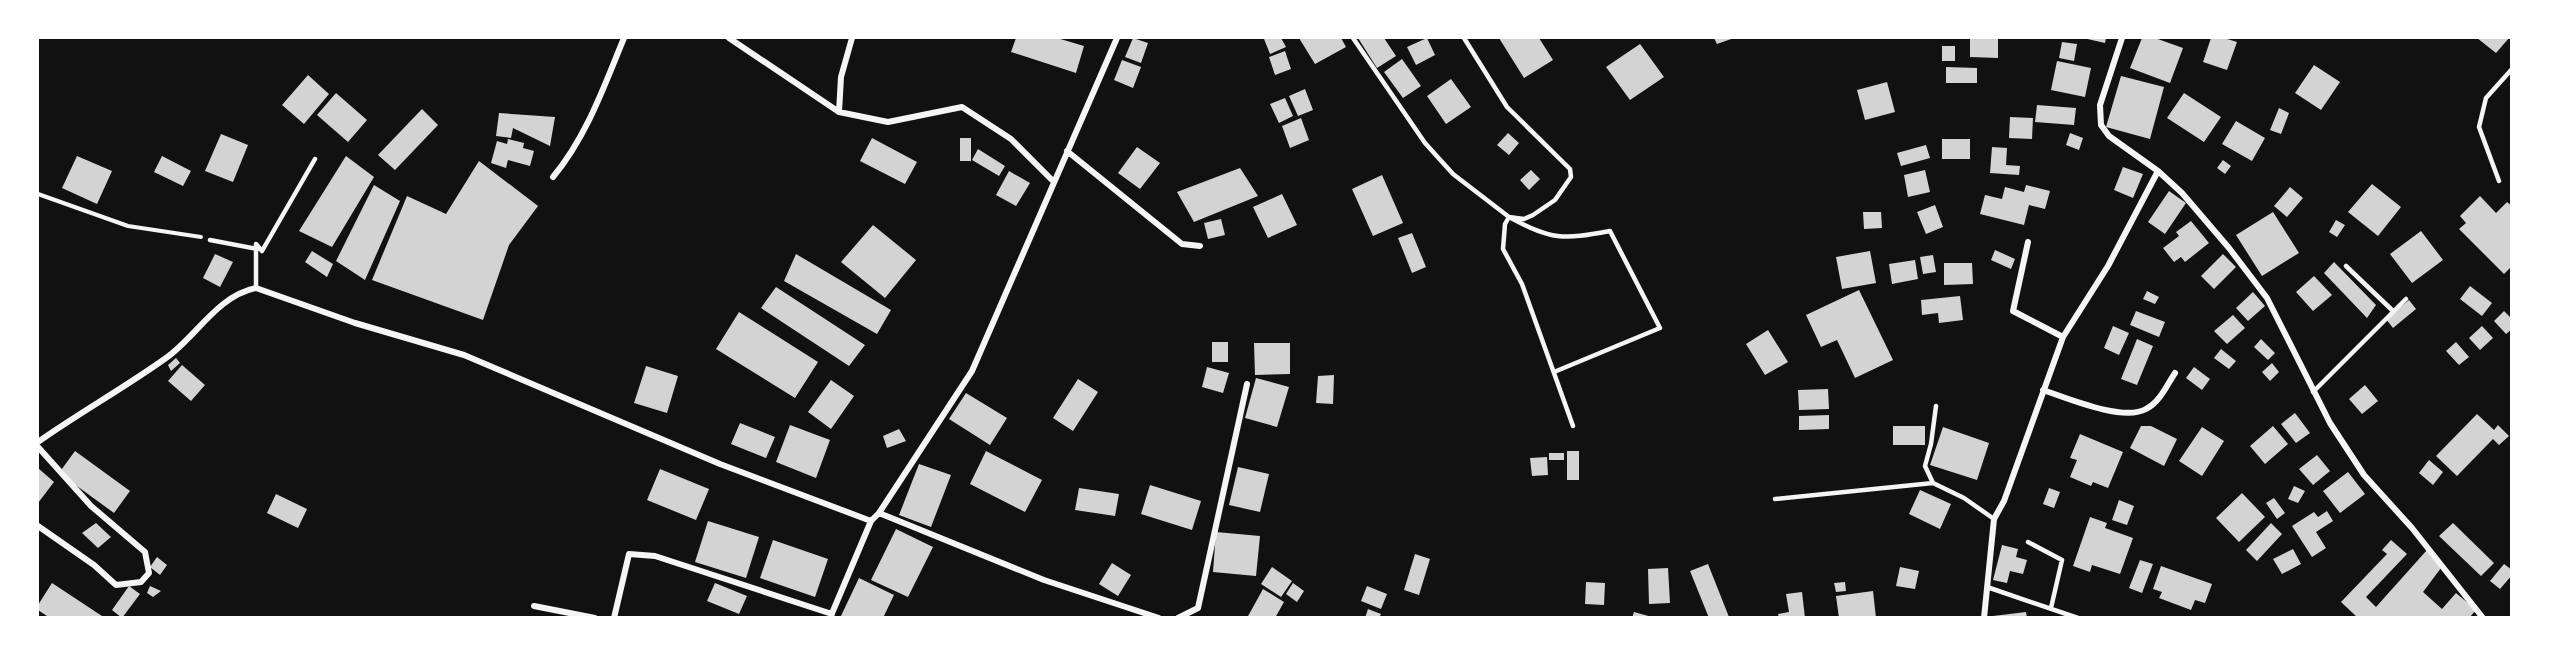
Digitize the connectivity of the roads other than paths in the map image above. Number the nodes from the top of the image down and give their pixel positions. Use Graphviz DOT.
graph roads {
  1 [pos="624,38"];
  2 [pos="729,38"];
  3 [pos="852,38"];
  4 [pos="1117,38"];
  5 [pos="1353,38"];
  6 [pos="1464,38"];
  7 [pos="2122,38"];
  8 [pos="2511,69"];
  9 [pos="839,112"];
  10 [pos="1067,151"];
  11 [pos="315,159"];
  12 [pos="2158,171"];
  13 [pos="553,177"];
  14 [pos="2499,181"];
  15 [pos="1054,182"];
  16 [pos="1509,217"];
  17 [pos="210,240"];
  18 [pos="2028,242"];
  19 [pos="1200,246"];
  20 [pos="262,250"];
  21 [pos="2346,266"];
  22 [pos="256,288"];
  23 [pos="2406,299"];
  24 [pos="2392,310"];
  25 [pos="2063,337"];
  26 [pos="1554,372"];
  27 [pos="2175,373"];
  28 [pos="1247,384"];
  29 [pos="2043,390"];
  30 [pos="2313,392"];
  31 [pos="1936,406"];
  32 [pos="1573,426"];
  33 [pos="38,442"];
  34 [pos="38,447"];
  35 [pos="1934,483"];
  36 [pos="1775,499"];
  37 [pos="879,513"];
  38 [pos="1994,519"];
  39 [pos="871,521"];
  40 [pos="38,526"];
  41 [pos="2028,542"];
  42 [pos="1987,587"];
  43 [pos="534,606"];
  44 [pos="2051,608"];
  45 [pos="831,616"];
  46 [pos="595,618"];
  47 [pos="614,618"];
  48 [pos="1159,618"];
  49 [pos="1178,618"];
  50 [pos="1984,618"];
  51 [pos="2078,618"];
  52 [pos="2483,618"];
  1 -- 13 [label="street"];
  2 -- 9 [label="street"];
  3 -- 9 [label="street"];
  4 -- 10 [label="street"];
  5 -- 16 [label="lane"];
  6 -- 16 [label="lane"];
  7 -- 12 [label="street"];
  8 -- 14 [label="lane"];
  9 -- 15 [label="street"];
  10 -- 15 [label="street"];
  10 -- 19 [label="street"];
  11 -- 20 [label="lane"];
  12 -- 25 [label="street"];
  12 -- 30 [label="street"];
  15 -- 37 [label="street"];
  16 -- 26 [label="lane"];
  16 -- 26 [label="lane"];
  17 -- 20 [label="lane"];
  18 -- 25 [label="street"];
  20 -- 22 [label="lane"];
  21 -- 24 [label="lane"];
  22 -- 33 [label="street"];
  22 -- 39 [label="street"];
  23 -- 24 [label="lane"];
  24 -- 30 [label="lane"];
  25 -- 29 [label="street"];
  26 -- 32 [label="lane"];
  27 -- 29 [label="street"];
  28 -- 49 [label="street"];
  29 -- 38 [label="street"];
  30 -- 52 [label="street"];
  31 -- 35 [label="lane"];
  34 -- 40 [label="street"];
  35 -- 36 [label="lane"];
  35 -- 38 [label="lane"];
  37 -- 39 [label="street"];
  37 -- 48 [label="street"];
  38 -- 42 [label="street"];
  39 -- 45 [label="street"];
  41 -- 44 [label="lane"];
  42 -- 44 [label="lane"];
  42 -- 50 [label="street"];
  43 -- 46 [label="street"];
  44 -- 51 [label="lane"];
  45 -- 47 [label="street"];
}
